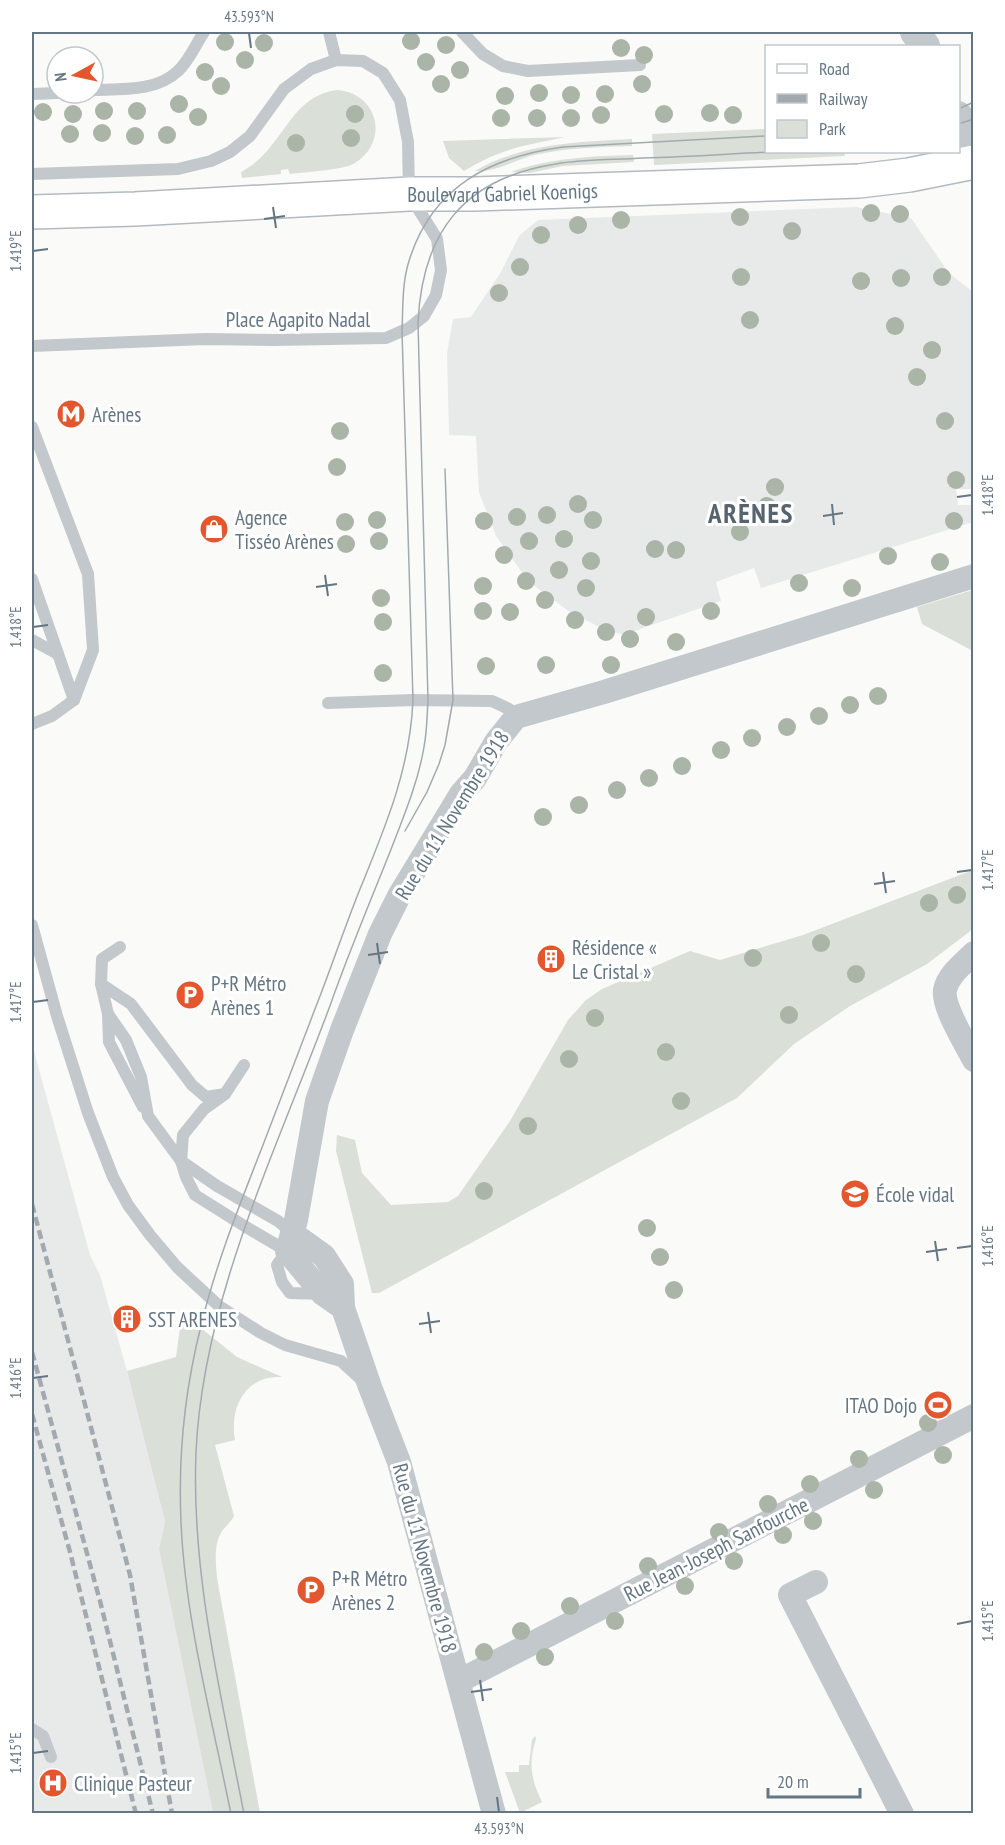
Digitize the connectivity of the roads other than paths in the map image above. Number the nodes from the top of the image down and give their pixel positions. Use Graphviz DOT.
graph roads {
  1 [pos="204,32"];
  2 [pos="329,32"];
  3 [pos="462,32"];
  4 [pos="915,32"];
  5 [pos="924,45"];
  6 [pos="336,60"];
  7 [pos="640,65"];
  8 [pos="105,90"];
  9 [pos="960,120"];
  10 [pos="974,150"];
  11 [pos="974,162"];
  12 [pos="32,174"];
  13 [pos="409,194"];
  14 [pos="32,212"];
  15 [pos="32,346"];
  16 [pos="32,427"];
  17 [pos="974,576"];
  18 [pos="32,579"];
  19 [pos="32,640"];
  20 [pos="58,654"];
  21 [pos="74,700"];
  22 [pos="328,703"];
  23 [pos="516,717"];
  24 [pos="32,724"];
  25 [pos="32,926"];
  26 [pos="120,947"];
  27 [pos="974,953"];
  28 [pos="101,984"];
  29 [pos="974,1060"];
  30 [pos="244,1065"];
  31 [pos="225,1094"];
  32 [pos="181,1161"];
  33 [pos="289,1242"];
  34 [pos="343,1308"];
  35 [pos="370,1387"];
  36 [pos="974,1416"];
  37 [pos="816,1582"];
  38 [pos="459,1681"];
  39 [pos="32,1729"];
  40 [pos="51,1757"];
  41 [pos="494,1814"];
  42 [pos="902,1814"];
  1 -- 8 [label="lane"];
  2 -- 6 [label="lane"];
  3 -- 7 [label="lane"];
  4 -- 5 [label="street"];
  6 -- 12 [label="lane"];
  6 -- 13 [label="lane"];
  9 -- 10 [label="street"];
  11 -- 13 [label="main road, Boulevard Gabriel Koenigs"];
  13 -- 14 [label="main road, Boulevard Gabriel Koenigs"];
  13 -- 15 [label="lane, Place Agapito Nadal"];
  16 -- 21 [label="lane"];
  17 -- 23 [label="street, Rue du 11 Novembre 1918"];
  18 -- 20 [label="lane"];
  19 -- 20 [label="lane"];
  20 -- 21 [label="lane"];
  21 -- 24 [label="lane"];
  22 -- 23 [label="lane"];
  23 -- 33 [label="street, Rue du 11 Novembre 1918"];
  25 -- 35 [label="lane"];
  26 -- 28 [label="lane"];
  27 -- 29 [label="street"];
  28 -- 31 [label="lane"];
  28 -- 32 [label="lane"];
  30 -- 31 [label="lane"];
  31 -- 32 [label="lane"];
  32 -- 33 [label="lane"];
  32 -- 33 [label="lane"];
  33 -- 34 [label="street"];
  33 -- 34 [label="street, Rue du 11 Novembre 1918"];
  34 -- 35 [label="street, Rue du 11 Novembre 1918"];
  35 -- 38 [label="street, Rue du 11 Novembre 1918"];
  36 -- 38 [label="street, Rue Jean-Joseph Sanfourche"];
  37 -- 42 [label="street"];
  38 -- 41 [label="street, Rue du 11 Novembre 1918"];
  39 -- 40 [label="lane"];
}
